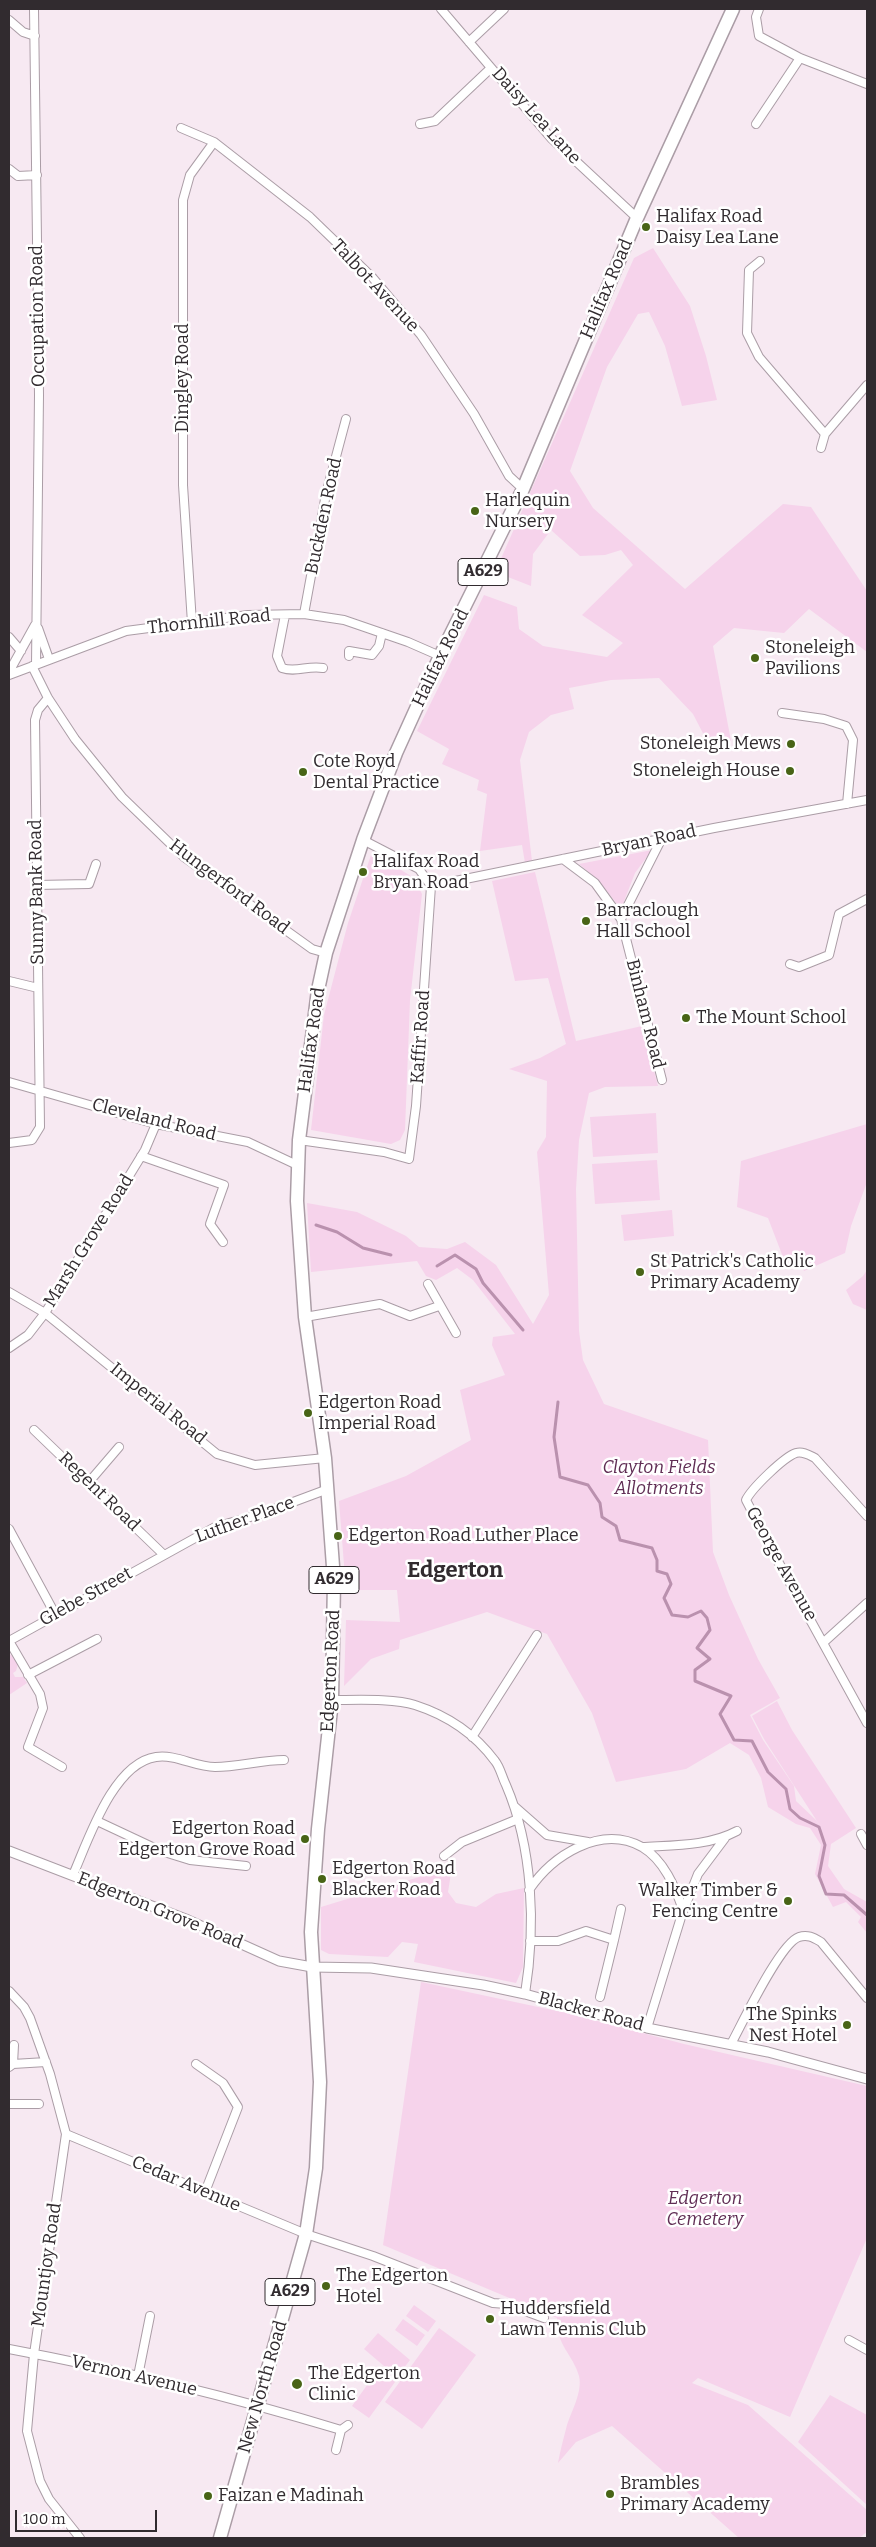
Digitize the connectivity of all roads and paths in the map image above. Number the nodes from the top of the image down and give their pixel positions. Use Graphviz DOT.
graph roads {
  1 [pos="34,9"];
  2 [pos="441,9"];
  3 [pos="504,9"];
  4 [pos="734,9"];
  5 [pos="759,9"];
  6 [pos="9,20"];
  7 [pos="35,36"];
  8 [pos="469,42"];
  9 [pos="800,58"];
  10 [pos="491,68"];
  11 [pos="867,84"];
  12 [pos="420,124"];
  13 [pos="756,124"];
  14 [pos="181,128"];
  15 [pos="214,142"];
  16 [pos="9,169"];
  17 [pos="37,175"];
  18 [pos="636,218"];
  19 [pos="760,261"];
  20 [pos="867,385"];
  21 [pos="346,419"];
  22 [pos="826,434"];
  23 [pos="821,448"];
  24 [pos="523,489"];
  25 [pos="285,614"];
  26 [pos="304,614"];
  27 [pos="36,623"];
  28 [pos="192,623"];
  29 [pos="382,633"];
  30 [pos="9,637"];
  31 [pos="21,651"];
  32 [pos="349,656"];
  33 [pos="440,656"];
  34 [pos="49,659"];
  35 [pos="34,665"];
  36 [pos="323,668"];
  37 [pos="9,674"];
  38 [pos="48,698"];
  39 [pos="782,713"];
  40 [pos="867,800"];
  41 [pos="847,804"];
  42 [pos="662,838"];
  43 [pos="364,840"];
  44 [pos="564,859"];
  45 [pos="96,864"];
  46 [pos="36,885"];
  47 [pos="431,886"];
  48 [pos="867,899"];
  49 [pos="621,919"];
  50 [pos="326,953"];
  51 [pos="790,964"];
  52 [pos="799,967"];
  53 [pos="797,976"];
  54 [pos="9,981"];
  55 [pos="38,988"];
  56 [pos="662,1080"];
  57 [pos="9,1082"];
  58 [pos="40,1090"];
  59 [pos="156,1124"];
  60 [pos="299,1140"];
  61 [pos="9,1143"];
  62 [pos="141,1156"];
  63 [pos="297,1165"];
  64 [pos="223,1242"];
  65 [pos="301,1257"];
  66 [pos="428,1284"];
  67 [pos="9,1292"];
  68 [pos="439,1306"];
  69 [pos="45,1312"];
  70 [pos="305,1317"];
  71 [pos="456,1333"];
  72 [pos="9,1348"];
  73 [pos="34,1430"];
  74 [pos="119,1447"];
  75 [pos="325,1458"];
  76 [pos="89,1482"];
  77 [pos="328,1489"];
  78 [pos="867,1516"];
  79 [pos="9,1529"];
  80 [pos="163,1554"];
  81 [pos="867,1603"];
  82 [pos="55,1614"];
  83 [pos="537,1635"];
  84 [pos="96,1639"];
  85 [pos="9,1641"];
  86 [pos="824,1642"];
  87 [pos="28,1675"];
  88 [pos="332,1700"];
  89 [pos="867,1723"];
  90 [pos="472,1736"];
  91 [pos="284,1760"];
  92 [pos="62,1767"];
  93 [pos="514,1806"];
  94 [pos="518,1819"];
  95 [pos="97,1821"];
  96 [pos="738,1831"];
  97 [pos="861,1834"];
  98 [pos="725,1838"];
  99 [pos="595,1843"];
  100 [pos="867,1845"];
  101 [pos="642,1847"];
  102 [pos="9,1852"];
  103 [pos="444,1856"];
  104 [pos="246,1866"];
  105 [pos="73,1875"];
  106 [pos="530,1890"];
  107 [pos="621,1909"];
  108 [pos="683,1910"];
  109 [pos="614,1940"];
  110 [pos="530,1941"];
  111 [pos="312,1967"];
  112 [pos="9,1991"];
  113 [pos="525,1994"];
  114 [pos="600,1997"];
  115 [pos="867,1998"];
  116 [pos="647,2028"];
  117 [pos="731,2044"];
  118 [pos="14,2045"];
  119 [pos="46,2062"];
  120 [pos="196,2064"];
  121 [pos="11,2066"];
  122 [pos="867,2079"];
  123 [pos="9,2104"];
  124 [pos="39,2104"];
  125 [pos="66,2134"];
  126 [pos="204,2192"];
  127 [pos="306,2234"];
  128 [pos="150,2316"];
  129 [pos="544,2318"];
  130 [pos="849,2340"];
  131 [pos="9,2349"];
  132 [pos="867,2350"];
  133 [pos="34,2354"];
  134 [pos="138,2376"];
  135 [pos="259,2405"];
  136 [pos="348,2425"];
  137 [pos="341,2430"];
  138 [pos="336,2450"];
  139 [pos="80,2538"];
  140 [pos="220,2538"];
  1 -- 7 [label="street, Occupation Road"];
  2 -- 8 [label="street, Daisy Lea Lane"];
  3 -- 8 [label="street"];
  4 -- 18 [label="highway, Halifax Road / A629"];
  5 -- 9 [label="street"];
  6 -- 7 [label="street"];
  7 -- 17 [label="street, Occupation Road"];
  8 -- 10 [label="street, Daisy Lea Lane"];
  9 -- 11 [label="street"];
  9 -- 13 [label="street"];
  10 -- 12 [label="street"];
  10 -- 18 [label="street, Daisy Lea Lane"];
  14 -- 15 [label="street, Talbot Avenue"];
  15 -- 24 [label="street, Talbot Avenue"];
  15 -- 28 [label="street, Dingley Road"];
  16 -- 17 [label="street"];
  17 -- 27 [label="street, Occupation Road"];
  18 -- 24 [label="highway, Halifax Road / A629"];
  19 -- 22 [label="street"];
  20 -- 22 [label="street"];
  21 -- 26 [label="street, Buckden Road"];
  22 -- 23 [label="street"];
  24 -- 33 [label="highway, Halifax Road / A629"];
  25 -- 26 [label="street, Thornhill Road"];
  25 -- 28 [label="street, Thornhill Road"];
  25 -- 36 [label="street"];
  26 -- 29 [label="street, Thornhill Road"];
  27 -- 31 [label="street, Occupation Road"];
  27 -- 34 [label="street, Occupation Road"];
  27 -- 35 [label="street, Occupation Road"];
  28 -- 34 [label="street, Thornhill Road"];
  29 -- 32 [label="street"];
  29 -- 33 [label="street, Thornhill Road"];
  30 -- 31 [label="street"];
  31 -- 37 [label="street, Occupation Road"];
  33 -- 43 [label="highway, Halifax Road / A629"];
  34 -- 35 [label="street, Thornhill Road"];
  35 -- 37 [label="street, Thornhill Road"];
  35 -- 38 [label="street, Hungerford Road"];
  38 -- 46 [label="street, Sunny Bank Road"];
  38 -- 50 [label="street, Hungerford Road"];
  39 -- 41 [label="street"];
  40 -- 41 [label="street, Bryan Road"];
  41 -- 42 [label="street, Bryan Road"];
  42 -- 44 [label="street, Bryan Road"];
  42 -- 49 [label="street"];
  43 -- 47 [label="street"];
  43 -- 50 [label="highway, Halifax Road / A629"];
  44 -- 47 [label="street, Bryan Road"];
  44 -- 49 [label="street, Binham Road"];
  45 -- 46 [label="street"];
  46 -- 55 [label="street, Sunny Bank Road"];
  47 -- 60 [label="street, Kaffir Road"];
  48 -- 52 [label="street"];
  49 -- 56 [label="street, Binham Road"];
  50 -- 60 [label="highway, Halifax Road / A629"];
  51 -- 52 [label="street"];
  52 -- 53 [label="street"];
  54 -- 55 [label="street"];
  55 -- 58 [label="street, Sunny Bank Road"];
  57 -- 58 [label="street, Cleveland Road"];
  58 -- 59 [label="street, Cleveland Road"];
  58 -- 61 [label="street, Sunny Bank Road"];
  59 -- 62 [label="street, Marsh Grove Road"];
  59 -- 63 [label="street, Cleveland Road"];
  60 -- 63 [label="highway, Halifax Road / A629"];
  62 -- 64 [label="street"];
  62 -- 69 [label="street, Marsh Grove Road"];
  63 -- 65 [label="highway, Halifax Road / A629"];
  65 -- 70 [label="highway, Edgerton Road / A629"];
  66 -- 68 [label="street"];
  67 -- 69 [label="street, Imperial Road"];
  68 -- 70 [label="street"];
  68 -- 71 [label="street"];
  69 -- 72 [label="street, Marsh Grove Road"];
  69 -- 75 [label="street, Imperial Road"];
  70 -- 75 [label="highway, Edgerton Road / A629"];
  73 -- 76 [label="street, Regent Road"];
  74 -- 76 [label="street"];
  75 -- 77 [label="highway, Edgerton Road / A629"];
  76 -- 80 [label="street, Regent Road"];
  77 -- 80 [label="street, Luther Place"];
  77 -- 88 [label="highway, Edgerton Road / A629"];
  78 -- 86 [label="street, George Avenue"];
  79 -- 82 [label="street"];
  80 -- 82 [label="street, Glebe Street"];
  81 -- 86 [label="street"];
  82 -- 85 [label="street, Glebe Street"];
  83 -- 90 [label="street"];
  84 -- 87 [label="street"];
  85 -- 87 [label="street"];
  86 -- 89 [label="street, George Avenue"];
  87 -- 92 [label="street"];
  88 -- 90 [label="street"];
  88 -- 111 [label="highway, Edgerton Road / A629"];
  90 -- 93 [label="street"];
  91 -- 95 [label="street"];
  93 -- 94 [label="street"];
  93 -- 99 [label="street"];
  94 -- 103 [label="street"];
  94 -- 106 [label="street"];
  95 -- 104 [label="street"];
  95 -- 105 [label="street"];
  96 -- 98 [label="street"];
  97 -- 100 [label="street"];
  98 -- 101 [label="street"];
  98 -- 108 [label="street"];
  99 -- 101 [label="street"];
  99 -- 106 [label="street"];
  101 -- 108 [label="street"];
  102 -- 105 [label="street, Edgerton Grove Road"];
  105 -- 111 [label="street, Edgerton Grove Road"];
  106 -- 110 [label="street"];
  107 -- 109 [label="street"];
  108 -- 116 [label="street"];
  109 -- 110 [label="street"];
  109 -- 114 [label="street"];
  110 -- 113 [label="street"];
  111 -- 113 [label="street, Blacker Road"];
  111 -- 127 [label="highway, New North Road / A629"];
  112 -- 119 [label="street, Mountjoy Road"];
  113 -- 116 [label="street, Blacker Road"];
  115 -- 117 [label="street"];
  116 -- 117 [label="street, Blacker Road"];
  117 -- 122 [label="street, Blacker Road"];
  118 -- 121 [label="street"];
  119 -- 121 [label="street"];
  119 -- 125 [label="street, Mountjoy Road"];
  120 -- 126 [label="street"];
  123 -- 124 [label="street"];
  125 -- 126 [label="street, Cedar Avenue"];
  125 -- 133 [label="street, Mountjoy Road"];
  126 -- 127 [label="street, Cedar Avenue"];
  127 -- 129 [label="street, Cedar Avenue"];
  127 -- 135 [label="highway, New North Road / A629"];
  128 -- 134 [label="street"];
  130 -- 132 [label="street"];
  131 -- 133 [label="street, Vernon Avenue"];
  133 -- 134 [label="street, Vernon Avenue"];
  133 -- 139 [label="street, Mountjoy Road"];
  134 -- 135 [label="street, Vernon Avenue"];
  135 -- 137 [label="street, Vernon Avenue"];
  135 -- 140 [label="highway, New North Road / A629"];
  136 -- 137 [label="street"];
  137 -- 138 [label="street"];
}
